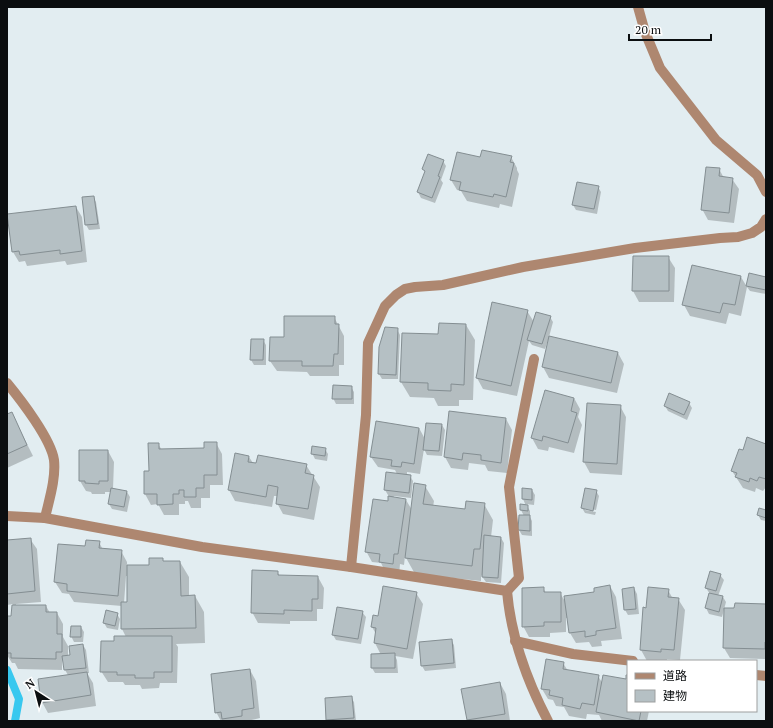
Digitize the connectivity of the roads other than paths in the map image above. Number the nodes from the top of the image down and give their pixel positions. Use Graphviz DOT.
graph roads {
  1 [pos="638,7"];
  2 [pos="766,192"];
  3 [pos="766,219"];
  4 [pos="534,360"];
  5 [pos="7,383"];
  6 [pos="7,516"];
  7 [pos="45,518"];
  8 [pos="351,567"];
  9 [pos="507,591"];
  10 [pos="514,641"];
  11 [pos="627,660"];
  12 [pos="548,721"];
  1 -- 2 [label="street"];
  3 -- 8 [label="street"];
  4 -- 9 [label="street"];
  5 -- 7 [label="street"];
  6 -- 7 [label="street"];
  7 -- 8 [label="street"];
  8 -- 9 [label="street"];
  9 -- 10 [label="street"];
  10 -- 11 [label="street"];
  10 -- 12 [label="street"];
}
